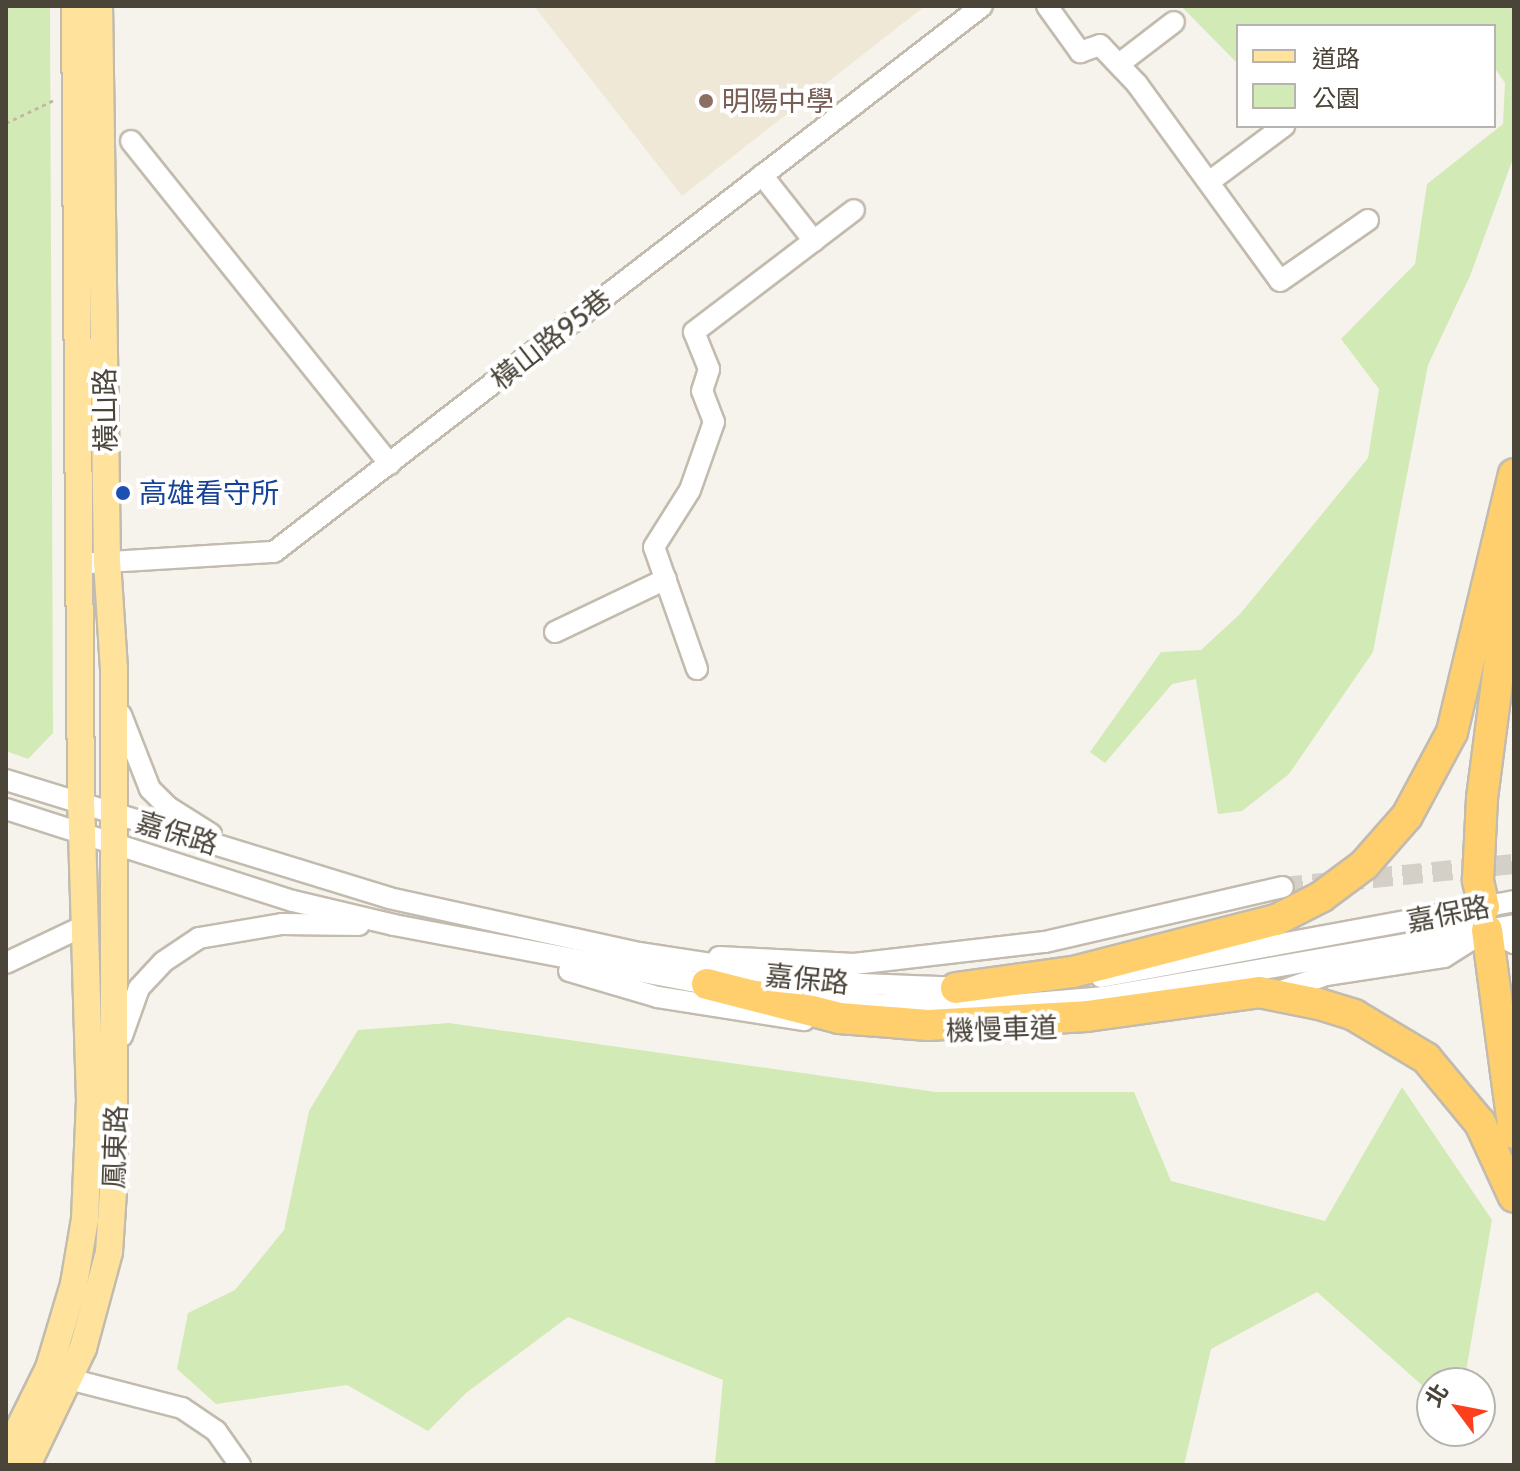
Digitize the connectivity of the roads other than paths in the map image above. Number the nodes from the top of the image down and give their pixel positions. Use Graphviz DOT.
graph roads {
  1 [pos="75,6"];
  2 [pos="99,6"];
  3 [pos="982,6"];
  4 [pos="1047,6"];
  5 [pos="1174,22"];
  6 [pos="1119,64"];
  7 [pos="1281,128"];
  8 [pos="131,141"];
  9 [pos="762,175"];
  10 [pos="1209,182"];
  11 [pos="854,210"];
  12 [pos="1368,220"];
  13 [pos="814,241"];
  14 [pos="390,464"];
  15 [pos="1514,474"];
  16 [pos="1514,553"];
  17 [pos="107,562"];
  18 [pos="80,564"];
  19 [pos="666,579"];
  20 [pos="555,632"];
  21 [pos="114,669"];
  22 [pos="697,669"];
  23 [pos="6,780"];
  24 [pos="81,803"];
  25 [pos="6,809"];
  26 [pos="113,813"];
  27 [pos="83,833"];
  28 [pos="115,844"];
  29 [pos="265,860"];
  30 [pos="1283,887"];
  31 [pos="1514,901"];
  32 [pos="86,925"];
  33 [pos="394,925"];
  34 [pos="1500,926"];
  35 [pos="482,941"];
  36 [pos="639,953"];
  37 [pos="6,963"];
  38 [pos="707,984"];
  39 [pos="956,988"];
  40 [pos="1274,994"];
  41 [pos="117,1092"];
  42 [pos="1514,1133"];
  43 [pos="1514,1197"];
  44 [pos="69,1379"];
  45 [pos="6,1455"];
  46 [pos="27,1465"];
  47 [pos="240,1465"];
  1 -- 18 [label="main road, 橫山路"];
  2 -- 17 [label="main road, 橫山路"];
  3 -- 9 [label="street, 橫山路95巷"];
  4 -- 6 [label="street"];
  5 -- 6 [label="street"];
  6 -- 10 [label="street"];
  7 -- 10 [label="street"];
  8 -- 14 [label="street"];
  9 -- 13 [label="street"];
  9 -- 14 [label="street, 橫山路95巷"];
  10 -- 12 [label="street"];
  11 -- 13 [label="street"];
  13 -- 19 [label="street"];
  14 -- 17 [label="street, 橫山路95巷"];
  15 -- 39 [label="highway"];
  16 -- 34 [label="highway"];
  17 -- 18 [label="street, 橫山路95巷"];
  17 -- 21 [label="main road, 橫山路"];
  18 -- 24 [label="main road, 橫山路"];
  19 -- 20 [label="street"];
  19 -- 22 [label="street"];
  21 -- 26 [label="main road, 橫山路"];
  21 -- 29 [label="street"];
  23 -- 24 [label="street, 嘉保路"];
  24 -- 26 [label="street, 嘉保路"];
  24 -- 27 [label="main road, 鳳東路"];
  25 -- 27 [label="street, 嘉保路"];
  26 -- 28 [label="main road, 鳳東路"];
  26 -- 29 [label="street, 嘉保路"];
  27 -- 28 [label="street, 嘉保路"];
  27 -- 32 [label="main road, 鳳東路"];
  28 -- 33 [label="street, 嘉保路"];
  28 -- 41 [label="main road, 鳳東路"];
  29 -- 36 [label="street, 嘉保路"];
  30 -- 36 [label="street"];
  31 -- 34 [label="street, 嘉保路"];
  32 -- 37 [label="street"];
  32 -- 45 [label="main road, 鳳東路"];
  33 -- 35 [label="street, 嘉保路"];
  33 -- 41 [label="street"];
  34 -- 38 [label="street, 嘉保路"];
  34 -- 39 [label="street, 嘉保路"];
  34 -- 40 [label="street, 機慢車道"];
  34 -- 42 [label="highway"];
  35 -- 38 [label="street, 嘉保路"];
  35 -- 40 [label="street, 機慢車道"];
  36 -- 39 [label="street, 嘉保路"];
  38 -- 40 [label="highway"];
  40 -- 43 [label="highway"];
  41 -- 44 [label="main road, 鳳東路"];
  44 -- 46 [label="main road, 鳳東路"];
  44 -- 47 [label="street"];
}
